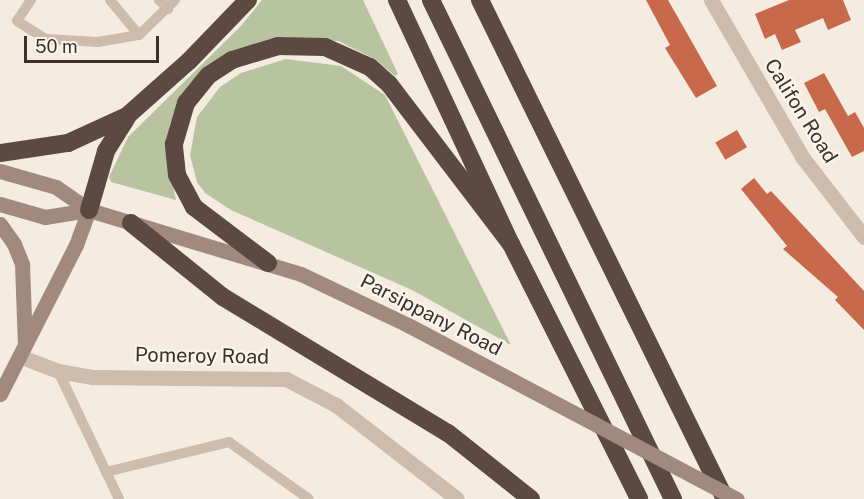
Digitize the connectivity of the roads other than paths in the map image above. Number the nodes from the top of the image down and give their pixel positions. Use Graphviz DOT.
graph roads {
  1 [pos="31,0"];
  2 [pos="110,0"];
  3 [pos="159,0"];
  4 [pos="175,0"];
  5 [pos="248,0"];
  6 [pos="397,0"];
  7 [pos="431,0"];
  8 [pos="480,0"];
  9 [pos="711,0"];
  10 [pos="168,9"];
  11 [pos="139,34"];
  12 [pos="128,116"];
  13 [pos="0,153"];
  14 [pos="0,171"];
  15 [pos="0,204"];
  16 [pos="89,210"];
  17 [pos="131,223"];
  18 [pos="0,224"];
  19 [pos="864,237"];
  20 [pos="511,244"];
  21 [pos="268,262"];
  22 [pos="22,352"];
  23 [pos="58,371"];
  24 [pos="0,394"];
  25 [pos="106,472"];
  26 [pos="119,499"];
  27 [pos="309,499"];
  28 [pos="457,499"];
  29 [pos="531,499"];
  30 [pos="639,499"];
  31 [pos="673,499"];
  32 [pos="725,499"];
  33 [pos="737,499"];
  1 -- 11 [label="lane"];
  2 -- 11 [label="lane"];
  3 -- 10 [label="lane"];
  4 -- 10 [label="lane"];
  5 -- 12 [label="highway"];
  6 -- 20 [label="highway"];
  7 -- 31 [label="highway"];
  8 -- 32 [label="highway"];
  9 -- 19 [label="street, Califon Road"];
  10 -- 11 [label="lane"];
  12 -- 13 [label="highway"];
  12 -- 16 [label="highway"];
  14 -- 16 [label="main road, Parsippany Road"];
  15 -- 16 [label="main road, Parsippany Road"];
  16 -- 17 [label="main road, Parsippany Road"];
  16 -- 22 [label="main road"];
  17 -- 21 [label="main road, Parsippany Road"];
  17 -- 29 [label="highway"];
  18 -- 22 [label="main road"];
  20 -- 21 [label="highway"];
  20 -- 30 [label="highway"];
  21 -- 33 [label="main road, Parsippany Road, bridge"];
  22 -- 23 [label="street, Pomeroy Road"];
  22 -- 24 [label="main road"];
  23 -- 25 [label="lane"];
  23 -- 28 [label="street, Pomeroy Road"];
  25 -- 26 [label="lane"];
  25 -- 27 [label="lane"];
}
